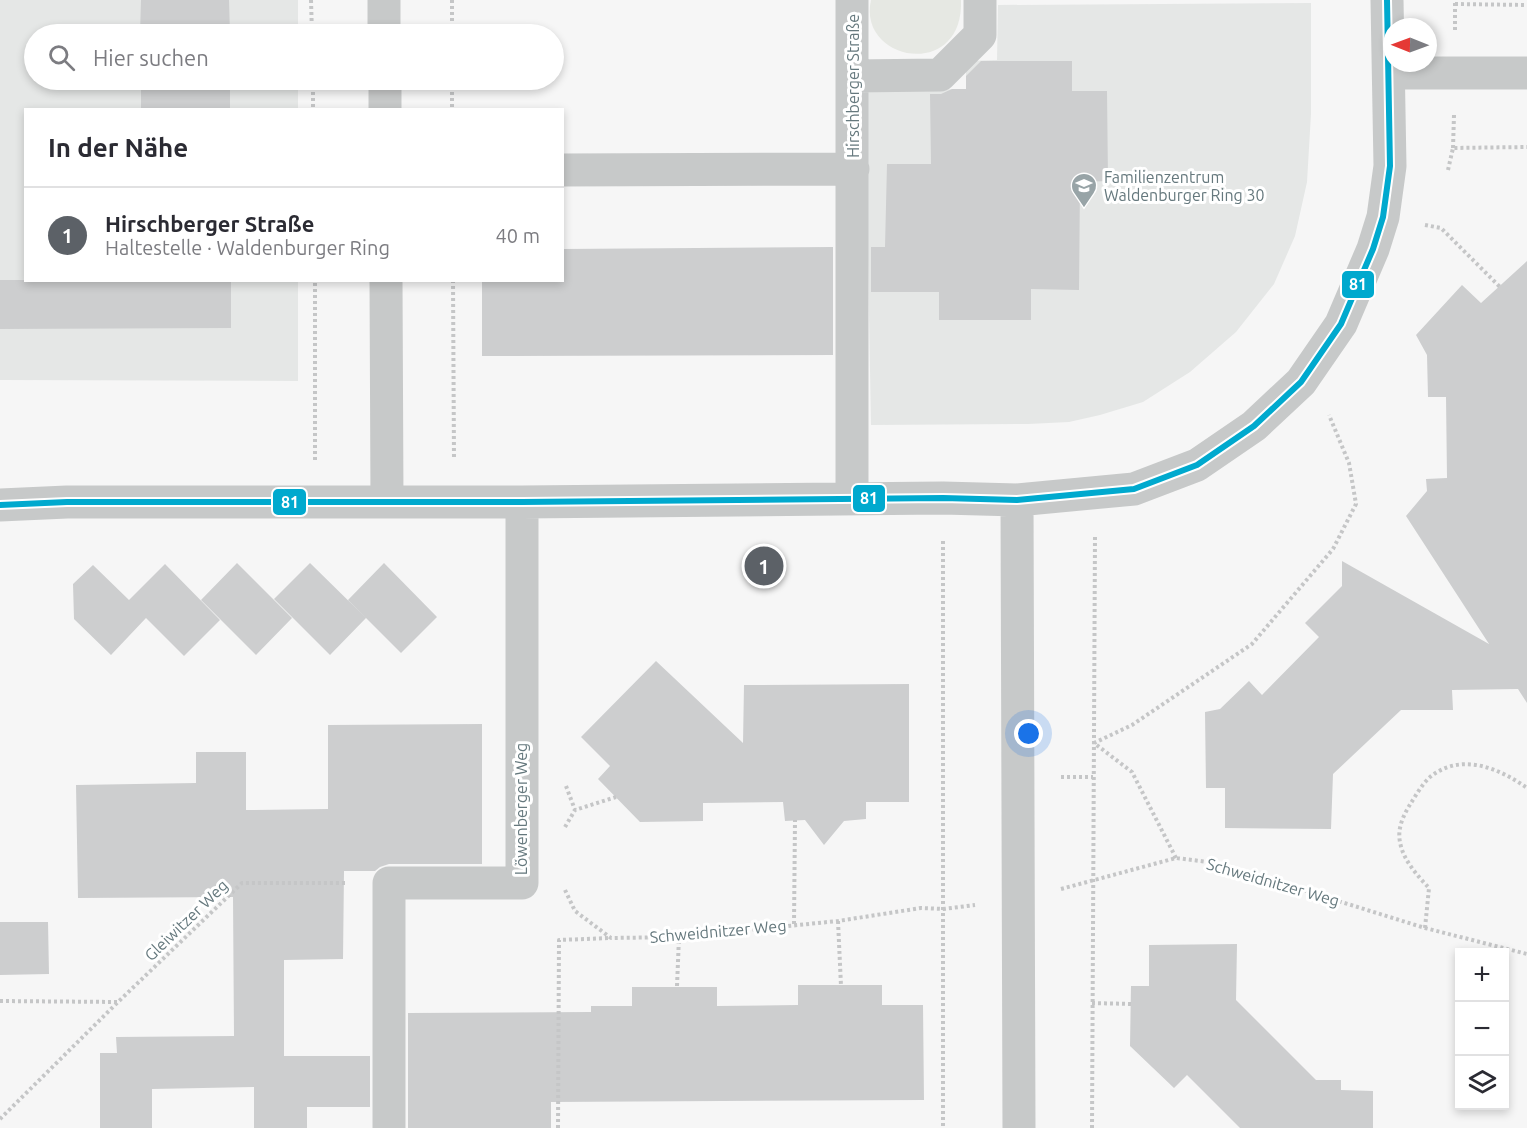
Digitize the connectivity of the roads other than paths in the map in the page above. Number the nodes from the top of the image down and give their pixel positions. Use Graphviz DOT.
graph roads {
  1 [pos="384,0"];
  2 [pos="852,0"];
  3 [pos="980,0"];
  4 [pos="1387,0"];
  5 [pos="384,24"];
  6 [pos="1389,73"];
  7 [pos="1527,73"];
  8 [pos="852,76"];
  9 [pos="385,90"];
  10 [pos="385,108"];
  11 [pos="853,169"];
  12 [pos="564,170"];
  13 [pos="386,282"];
  14 [pos="852,498"];
  15 [pos="1017,500"];
  16 [pos="387,502"];
  17 [pos="522,502"];
  18 [pos="0,505"];
  19 [pos="389,1128"];
  20 [pos="1019,1128"];
  1 -- 5 [label="street"];
  2 -- 8 [label="street, Hirschberger Straße"];
  3 -- 8 [label="street"];
  4 -- 6 [label="street"];
  6 -- 7 [label="street"];
  6 -- 15 [label="street"];
  8 -- 11 [label="street, Hirschberger Straße"];
  9 -- 10 [label="street"];
  11 -- 12 [label="street, Hirschberger Straße"];
  11 -- 14 [label="street"];
  13 -- 16 [label="street"];
  14 -- 15 [label="street"];
  14 -- 17 [label="street"];
  15 -- 20 [label="street"];
  16 -- 17 [label="street"];
  16 -- 18 [label="street"];
  17 -- 19 [label="street, Löwenberger Weg"];
}
